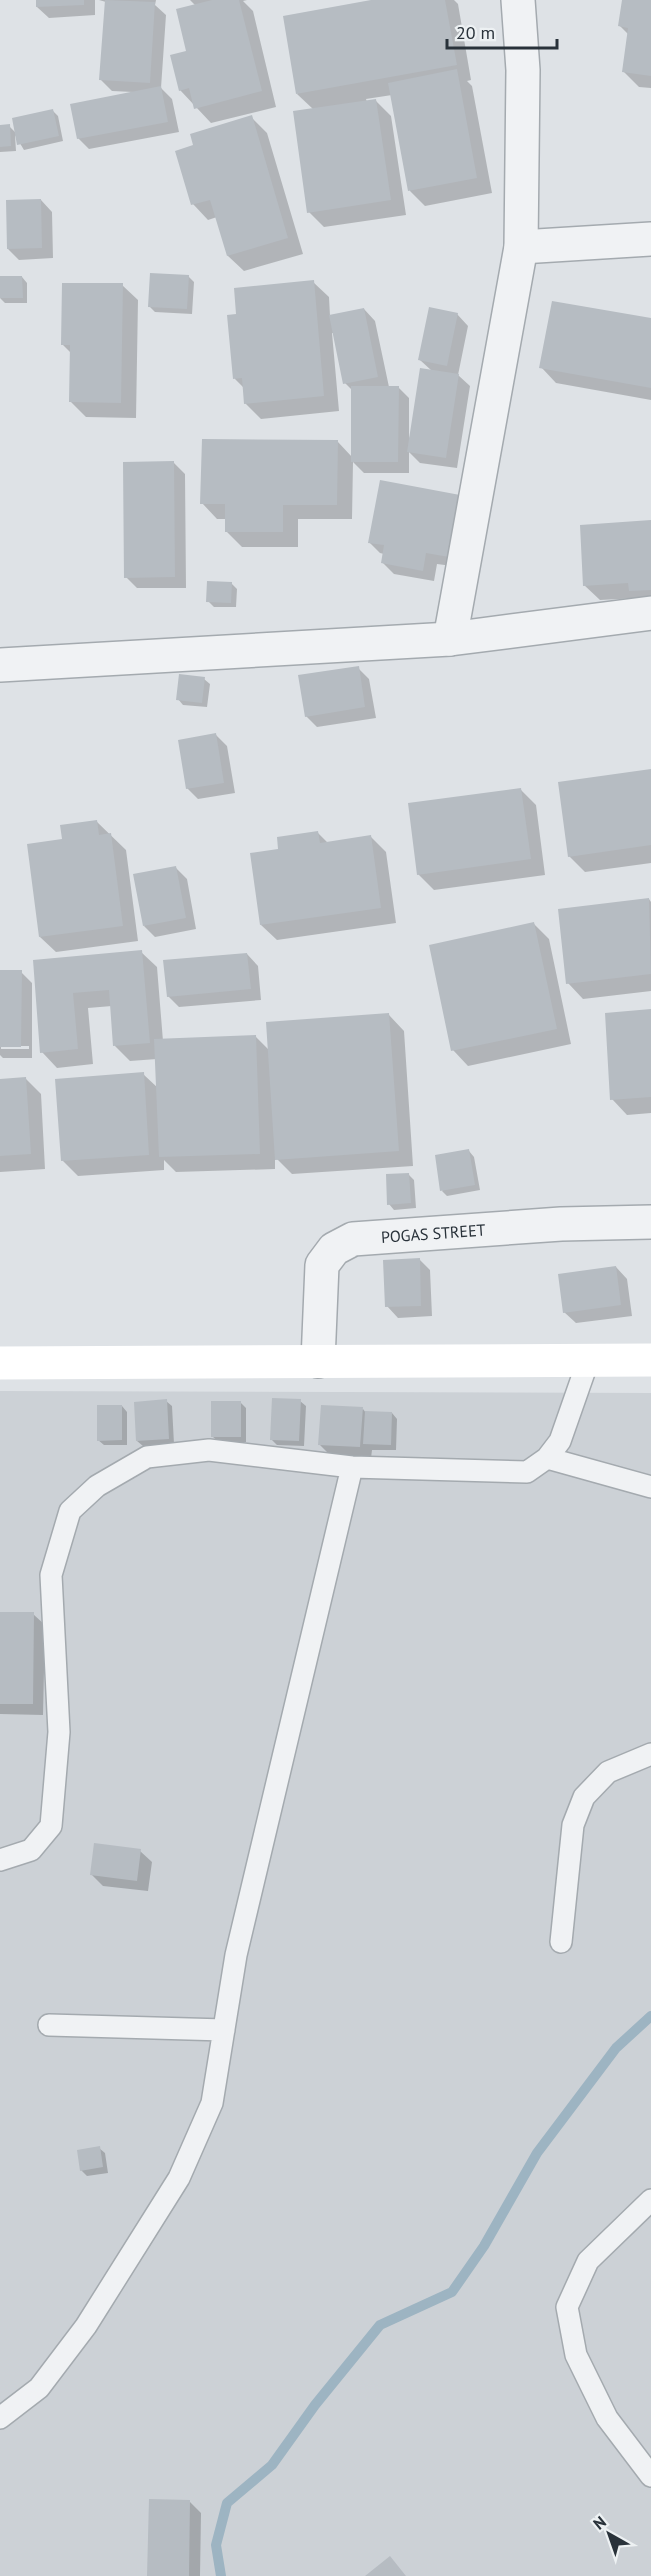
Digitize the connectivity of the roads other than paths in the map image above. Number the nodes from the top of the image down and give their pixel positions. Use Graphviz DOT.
graph roads {
  1 [pos="518,0"];
  2 [pos="651,239"];
  3 [pos="521,247"];
  4 [pos="651,613"];
  5 [pos="450,639"];
  6 [pos="0,665"];
  7 [pos="651,1222"];
  8 [pos="651,1360"];
  9 [pos="318,1361"];
  10 [pos="588,1361"];
  11 [pos="0,1363"];
  12 [pos="547,1458"];
  13 [pos="352,1467"];
  14 [pos="651,1487"];
  15 [pos="651,1754"];
  16 [pos="0,1860"];
  17 [pos="561,1942"];
  18 [pos="49,2025"];
  19 [pos="224,2030"];
  20 [pos="651,2200"];
  21 [pos="1,2421"];
  22 [pos="651,2476"];
  1 -- 3 [label="street"];
  2 -- 3 [label="street"];
  3 -- 5 [label="street"];
  4 -- 5 [label="street"];
  5 -- 6 [label="street"];
  7 -- 9 [label="street, POGAS STREET"];
  8 -- 10 [label="street"];
  9 -- 10 [label="street"];
  9 -- 11 [label="street"];
  10 -- 12 [label="lane"];
  12 -- 13 [label="lane"];
  12 -- 14 [label="lane"];
  13 -- 16 [label="lane"];
  13 -- 19 [label="lane"];
  15 -- 17 [label="lane"];
  18 -- 19 [label="lane"];
  19 -- 21 [label="lane"];
  20 -- 22 [label="lane"];
}
